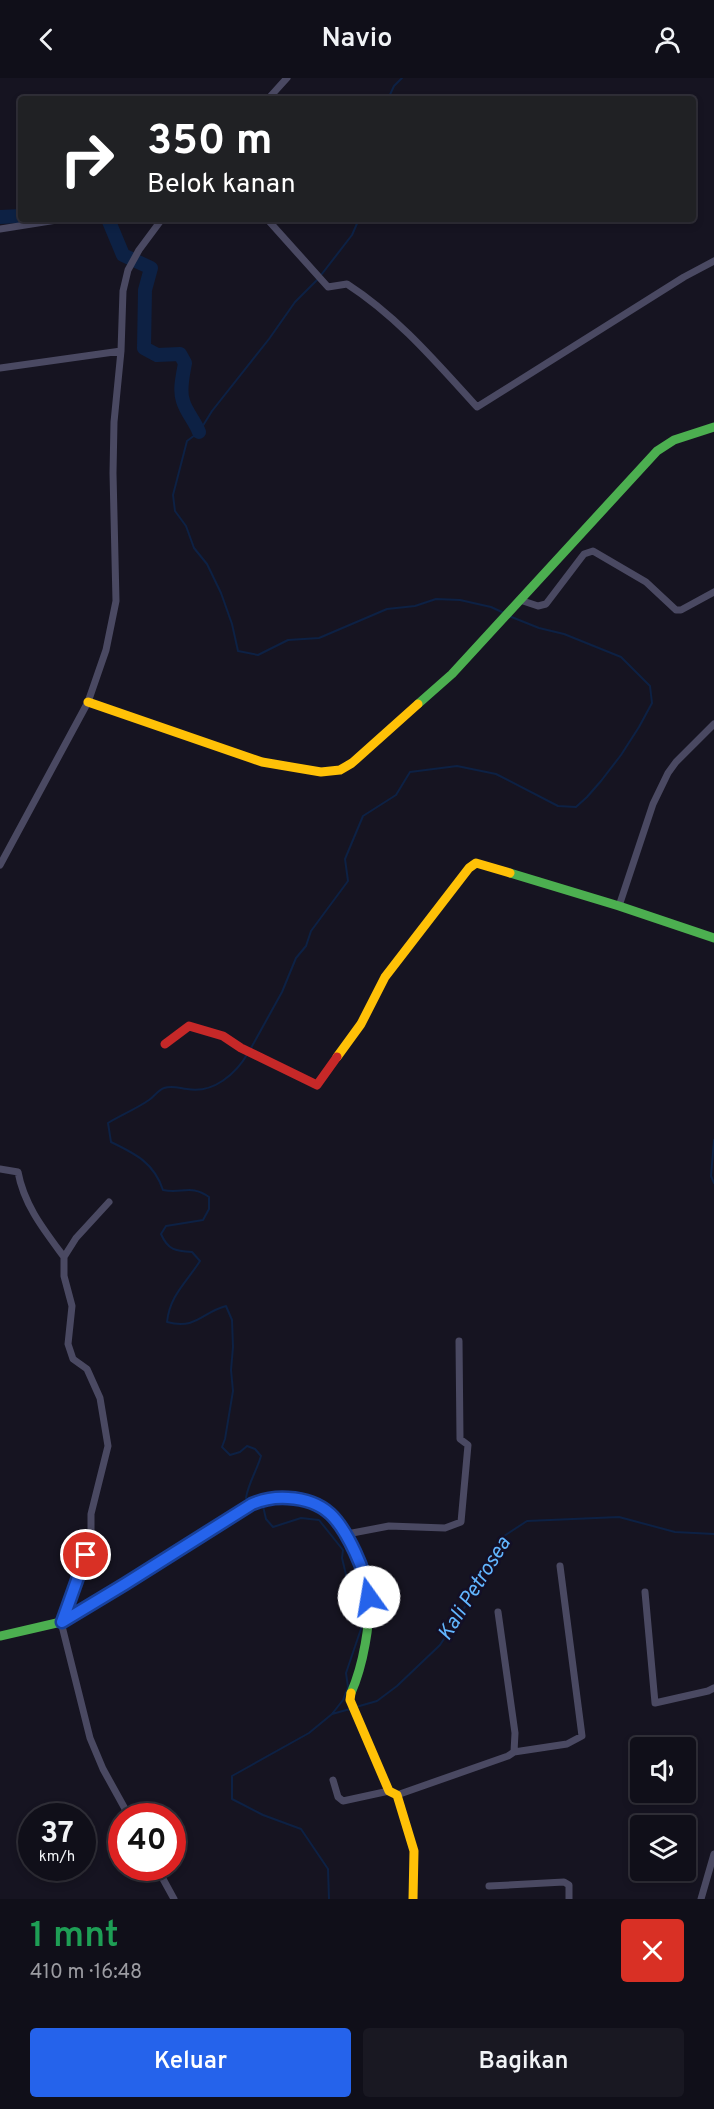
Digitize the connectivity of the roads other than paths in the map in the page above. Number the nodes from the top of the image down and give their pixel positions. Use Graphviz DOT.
graph roads {
  1 [pos="287,78"];
  2 [pos="271,96"];
  3 [pos="44,222"];
  4 [pos="160,222"];
  5 [pos="270,222"];
  6 [pos="0,229"];
  7 [pos="714,261"];
  8 [pos="122,351"];
  9 [pos="0,368"];
  10 [pos="714,427"];
  11 [pos="714,592"];
  12 [pos="518,602"];
  13 [pos="88,702"];
  14 [pos="714,724"];
  15 [pos="0,865"];
  16 [pos="619,906"];
  17 [pos="714,938"];
  18 [pos="165,1044"];
  19 [pos="0,1169"];
  20 [pos="109,1202"];
  21 [pos="64,1257"];
  22 [pos="459,1341"];
  23 [pos="346,1534"];
  24 [pos="560,1566"];
  25 [pos="645,1592"];
  26 [pos="498,1612"];
  27 [pos="62,1622"];
  28 [pos="0,1636"];
  29 [pos="714,1688"];
  30 [pos="514,1752"];
  31 [pos="333,1780"];
  32 [pos="393,1793"];
  33 [pos="122,1803"];
  34 [pos="714,1854"];
  35 [pos="164,1881"];
  36 [pos="489,1886"];
  37 [pos="174,1899"];
  38 [pos="413,1899"];
  39 [pos="569,1899"];
  40 [pos="701,1899"];
  1 -- 2 [label="street"];
  3 -- 6 [label="street"];
  4 -- 8 [label="street"];
  5 -- 7 [label="street"];
  8 -- 9 [label="street"];
  8 -- 13 [label="street"];
  10 -- 12 [label="street"];
  11 -- 12 [label="street"];
  12 -- 13 [label="street"];
  13 -- 15 [label="street"];
  14 -- 16 [label="street"];
  16 -- 17 [label="street"];
  16 -- 18 [label="street"];
  19 -- 21 [label="street"];
  20 -- 21 [label="street"];
  21 -- 27 [label="street"];
  22 -- 23 [label="street"];
  23 -- 27 [label="street"];
  23 -- 32 [label="street"];
  24 -- 30 [label="street"];
  25 -- 29 [label="street"];
  26 -- 30 [label="street"];
  27 -- 28 [label="street"];
  27 -- 33 [label="street"];
  30 -- 32 [label="street"];
  31 -- 32 [label="street"];
  32 -- 38 [label="street"];
  34 -- 40 [label="street"];
  35 -- 37 [label="street"];
  36 -- 39 [label="street"];
}
